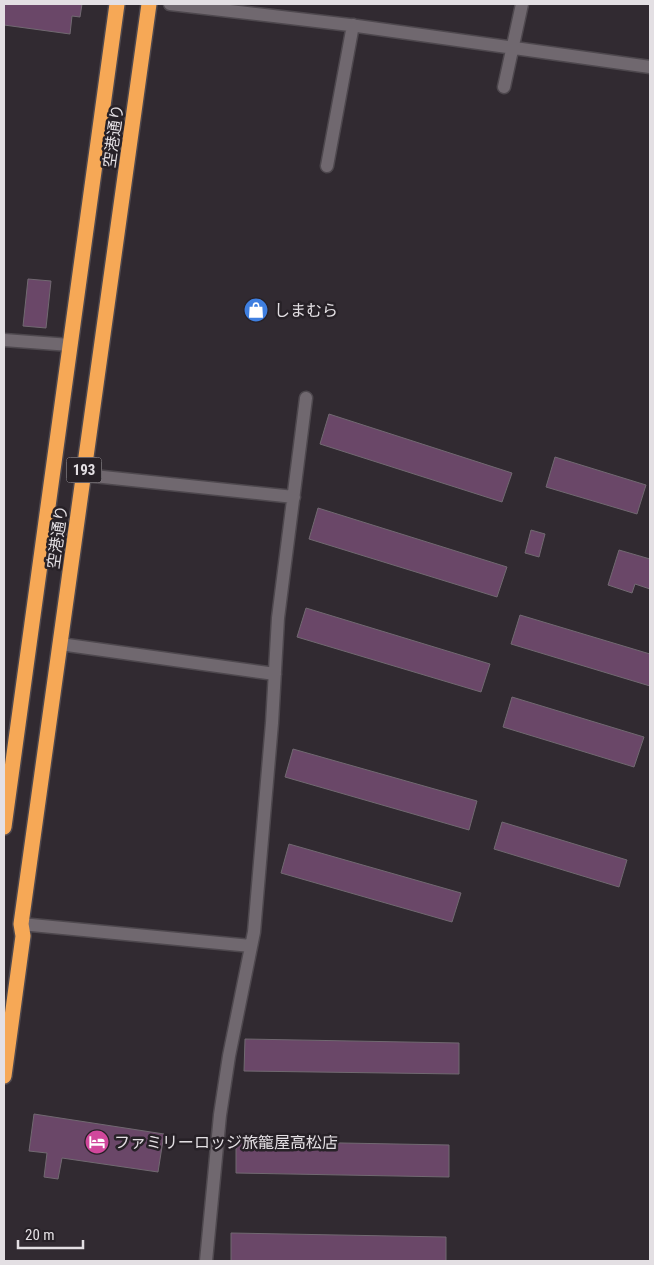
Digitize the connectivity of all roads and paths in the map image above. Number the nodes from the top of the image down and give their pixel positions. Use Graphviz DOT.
graph roads {
  1 [pos="117,4"];
  2 [pos="149,4"];
  3 [pos="170,4"];
  4 [pos="522,4"];
  5 [pos="353,25"];
  6 [pos="513,48"];
  7 [pos="650,67"];
  8 [pos="504,87"];
  9 [pos="327,166"];
  10 [pos="4,340"];
  11 [pos="70,345"];
  12 [pos="306,398"];
  13 [pos="84,475"];
  14 [pos="294,497"];
  15 [pos="60,644"];
  16 [pos="275,674"];
  17 [pos="4,827"];
  18 [pos="22,924"];
  19 [pos="251,946"];
  20 [pos="4,1076"];
  21 [pos="206,1261"];
  1 -- 11 [label="highway, 空港通り / 193"];
  2 -- 13 [label="highway, 空港通り / 193"];
  3 -- 5 [label="street"];
  4 -- 6 [label="street"];
  5 -- 6 [label="street"];
  5 -- 9 [label="street"];
  6 -- 7 [label="street"];
  6 -- 8 [label="street"];
  10 -- 11 [label="street"];
  11 -- 17 [label="highway, 空港通り / 193"];
  12 -- 14 [label="street"];
  13 -- 14 [label="street"];
  13 -- 15 [label="highway, 空港通り / 193"];
  14 -- 16 [label="street"];
  15 -- 16 [label="street"];
  15 -- 18 [label="highway, 空港通り / 193"];
  16 -- 19 [label="street"];
  18 -- 19 [label="street"];
  18 -- 20 [label="highway, 空港通り / 193"];
  19 -- 21 [label="street"];
}
